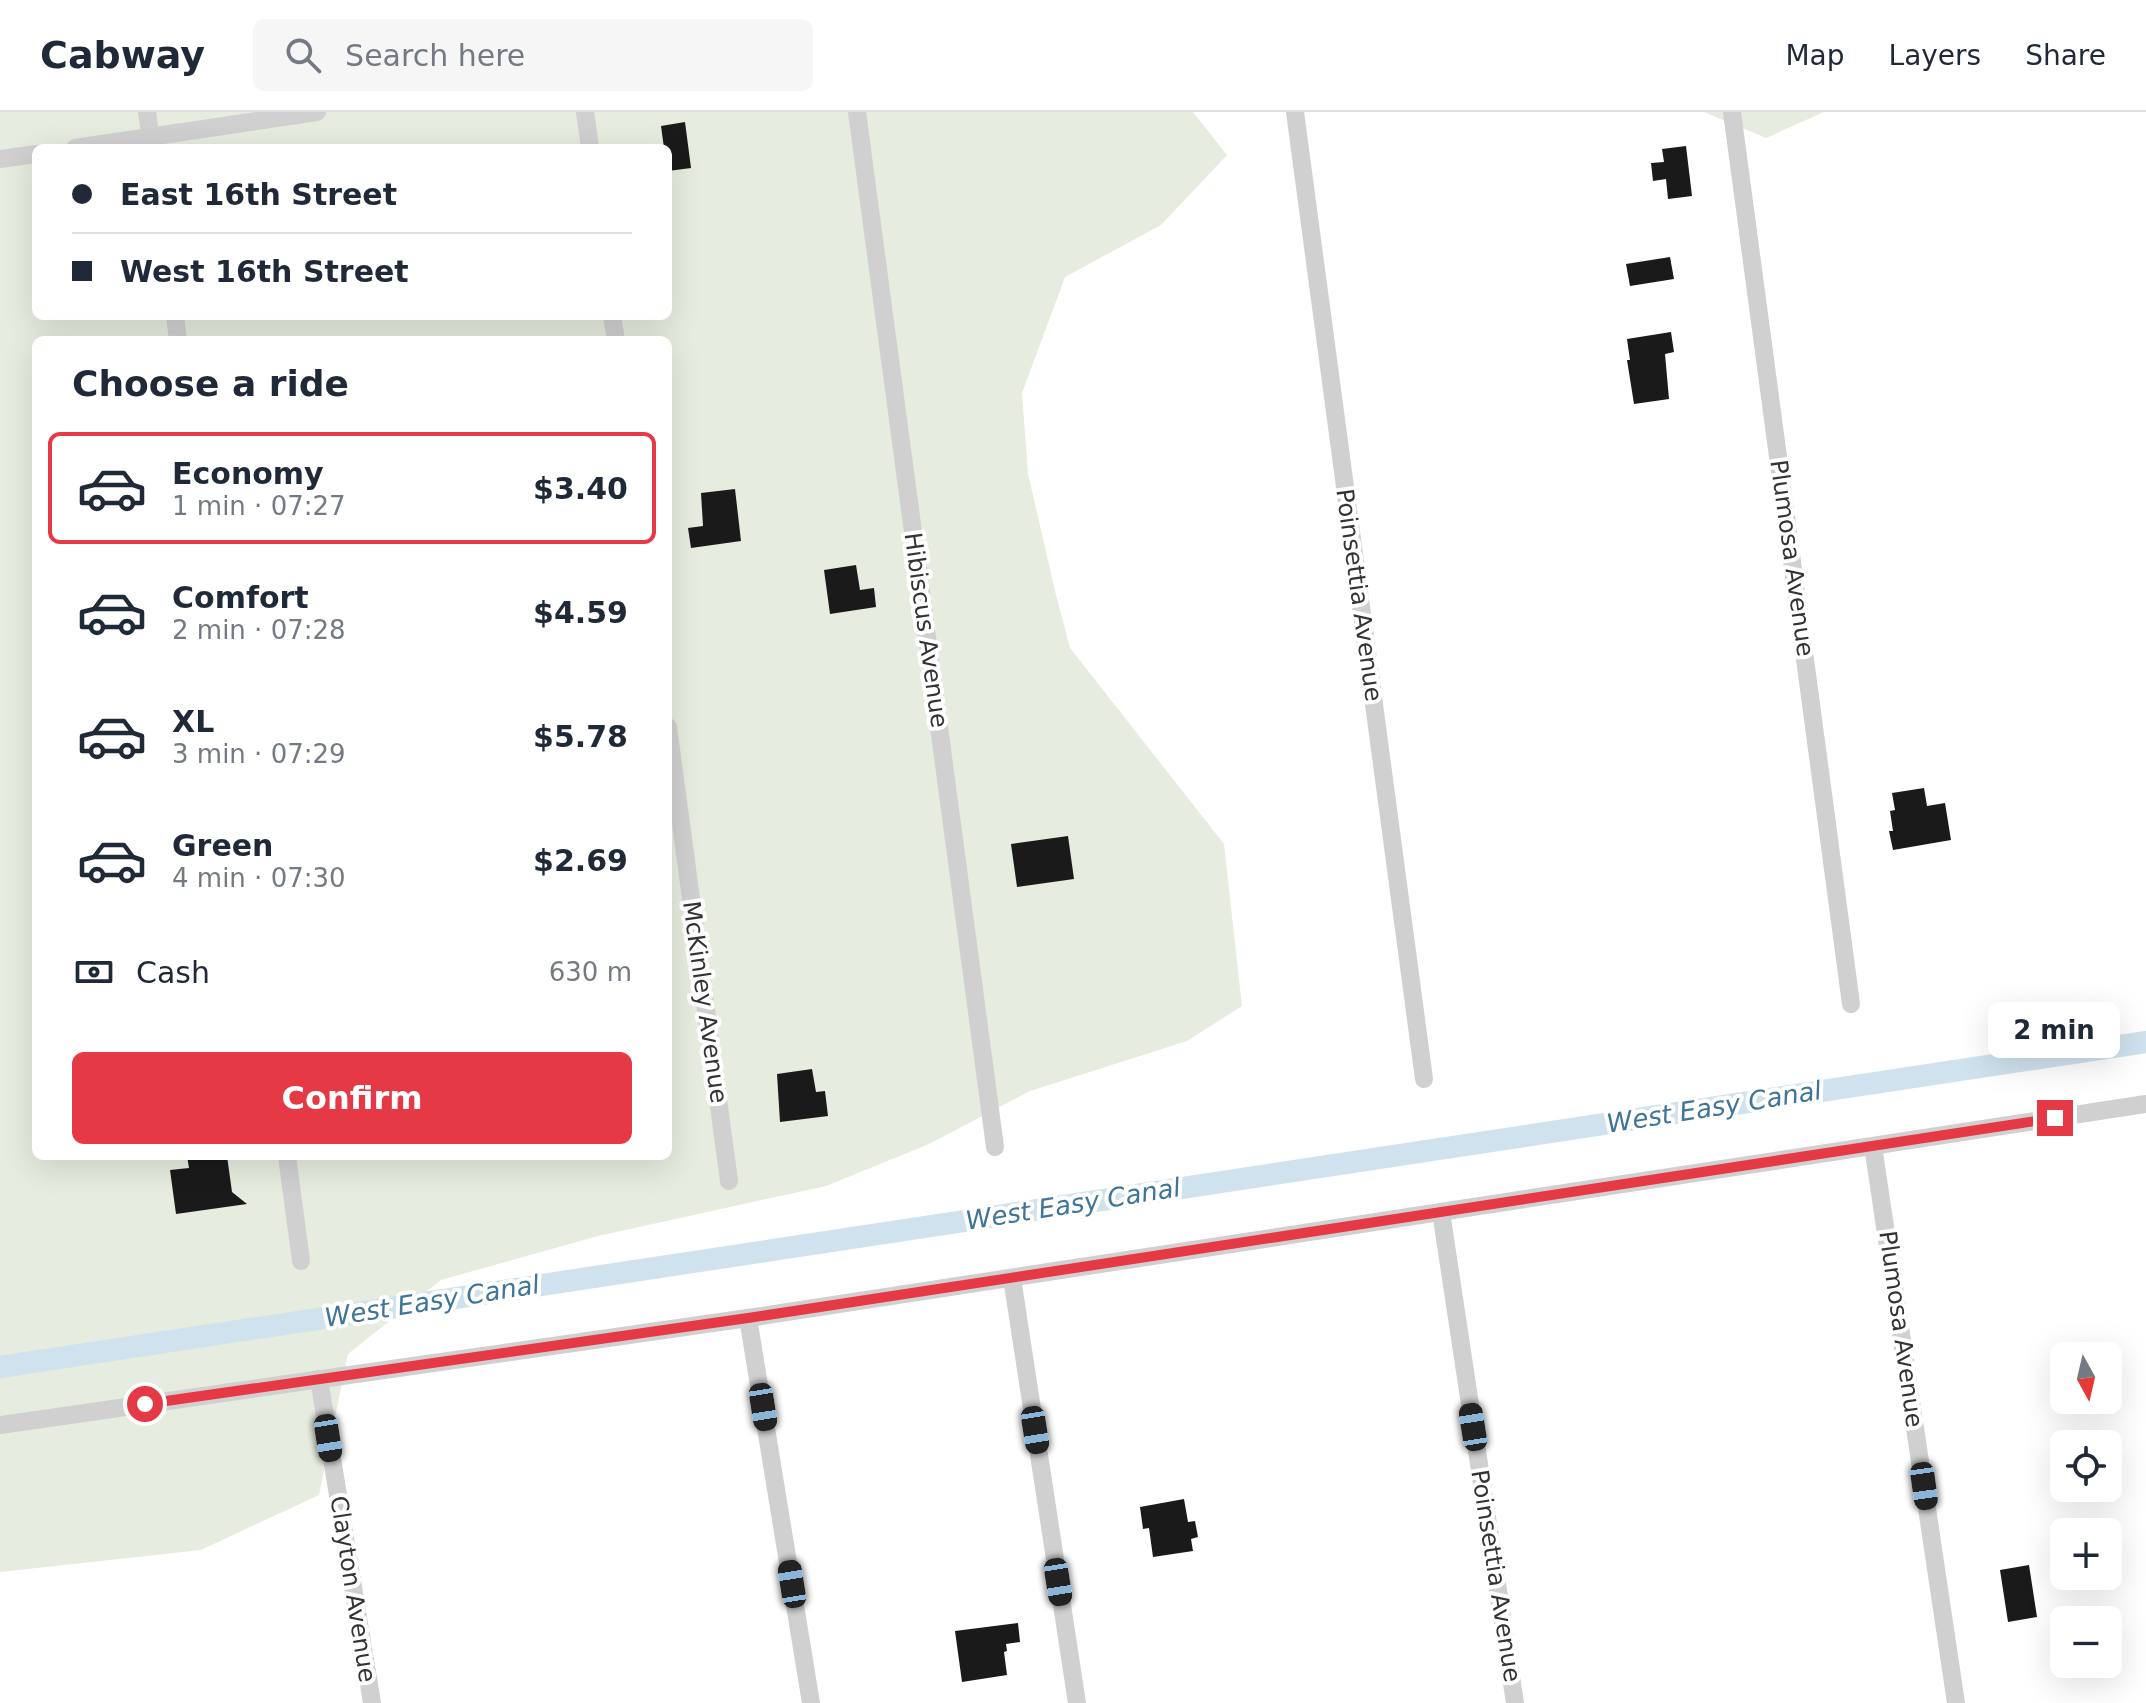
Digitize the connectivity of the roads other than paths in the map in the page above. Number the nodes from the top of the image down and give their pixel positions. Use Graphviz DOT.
graph roads {
  1 [pos="147,112"];
  2 [pos="317,112"];
  3 [pos="585,112"];
  4 [pos="857,112"];
  5 [pos="1295,112"];
  6 [pos="1732,112"];
  7 [pos="151,142"];
  8 [pos="126,144"];
  9 [pos="589,144"];
  10 [pos="32,155"];
  11 [pos="0,159"];
  12 [pos="672,757"];
  13 [pos="1851,1004"];
  14 [pos="1424,1079"];
  15 [pos="2146,1104"];
  16 [pos="1873,1146"];
  17 [pos="995,1147"];
  18 [pos="288,1160"];
  19 [pos="729,1181"];
  20 [pos="1441,1212"];
  21 [pos="301,1261"];
  22 [pos="1012,1278"];
  23 [pos="748,1318"];
  24 [pos="319,1379"];
  25 [pos="0,1425"];
  26 [pos="372,1703"];
  27 [pos="811,1703"];
  28 [pos="1077,1703"];
  29 [pos="1515,1703"];
  30 [pos="1956,1703"];
  1 -- 7 [label="street"];
  2 -- 7 [label="street"];
  3 -- 9 [label="street"];
  4 -- 17 [label="street, Hibiscus Avenue"];
  5 -- 14 [label="street, Poinsettia Avenue"];
  6 -- 13 [label="street, Plumosa Avenue"];
  7 -- 8 [label="street"];
  10 -- 11 [label="street"];
  12 -- 19 [label="street, McKinley Avenue"];
  15 -- 16 [label="street"];
  16 -- 20 [label="street"];
  16 -- 30 [label="street, Plumosa Avenue"];
  18 -- 21 [label="street"];
  20 -- 22 [label="street"];
  20 -- 29 [label="street, Poinsettia Avenue"];
  22 -- 23 [label="street"];
  22 -- 28 [label="street"];
  23 -- 24 [label="street"];
  23 -- 27 [label="street"];
  24 -- 25 [label="street"];
  24 -- 26 [label="street, Clayton Avenue"];
}
